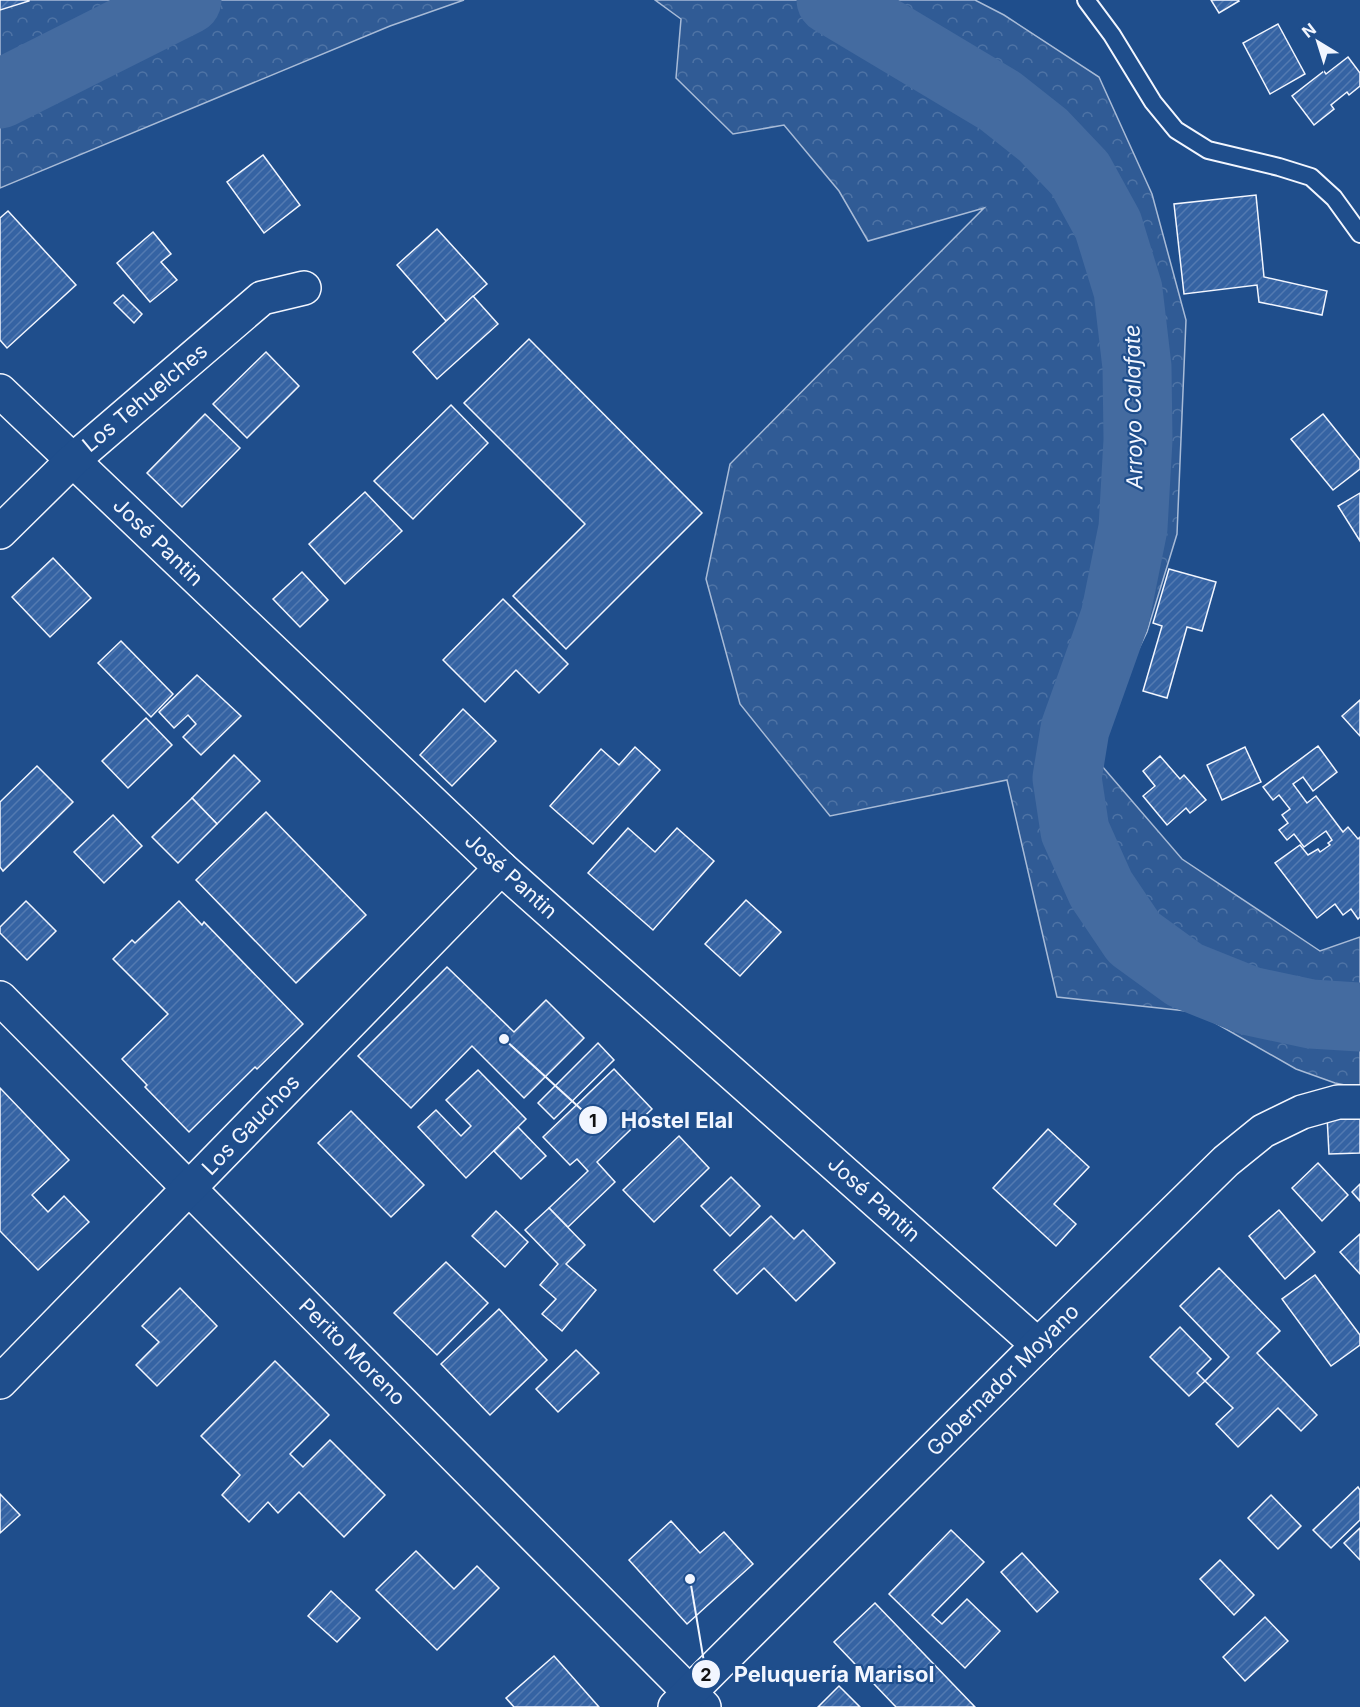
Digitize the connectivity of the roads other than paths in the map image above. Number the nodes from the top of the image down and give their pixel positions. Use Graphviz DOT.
graph roads {
  1 [pos="1086,0"];
  2 [pos="1360,234"];
  3 [pos="304,288"];
  4 [pos="0,391"];
  5 [pos="72,460"];
  6 [pos="0,532"];
  7 [pos="501,868"];
  8 [pos="0,998"];
  9 [pos="1360,1102"];
  10 [pos="190,1188"];
  11 [pos="1038,1345"];
  12 [pos="0,1382"];
  13 [pos="690,1702"];
  1 -- 2 [label="lane"];
  3 -- 5 [label="street, Los Tehuelches"];
  4 -- 5 [label="street, José Pantin"];
  5 -- 6 [label="street, Los Tehuelches"];
  5 -- 7 [label="street, José Pantin"];
  7 -- 10 [label="street, Los Gauchos"];
  7 -- 11 [label="street, José Pantin"];
  8 -- 10 [label="street, Perito Moreno"];
  9 -- 11 [label="street, Gobernador Moyano"];
  10 -- 12 [label="street, Los Gauchos"];
  10 -- 13 [label="street, Perito Moreno"];
  11 -- 13 [label="street, Gobernador Moyano"];
}
